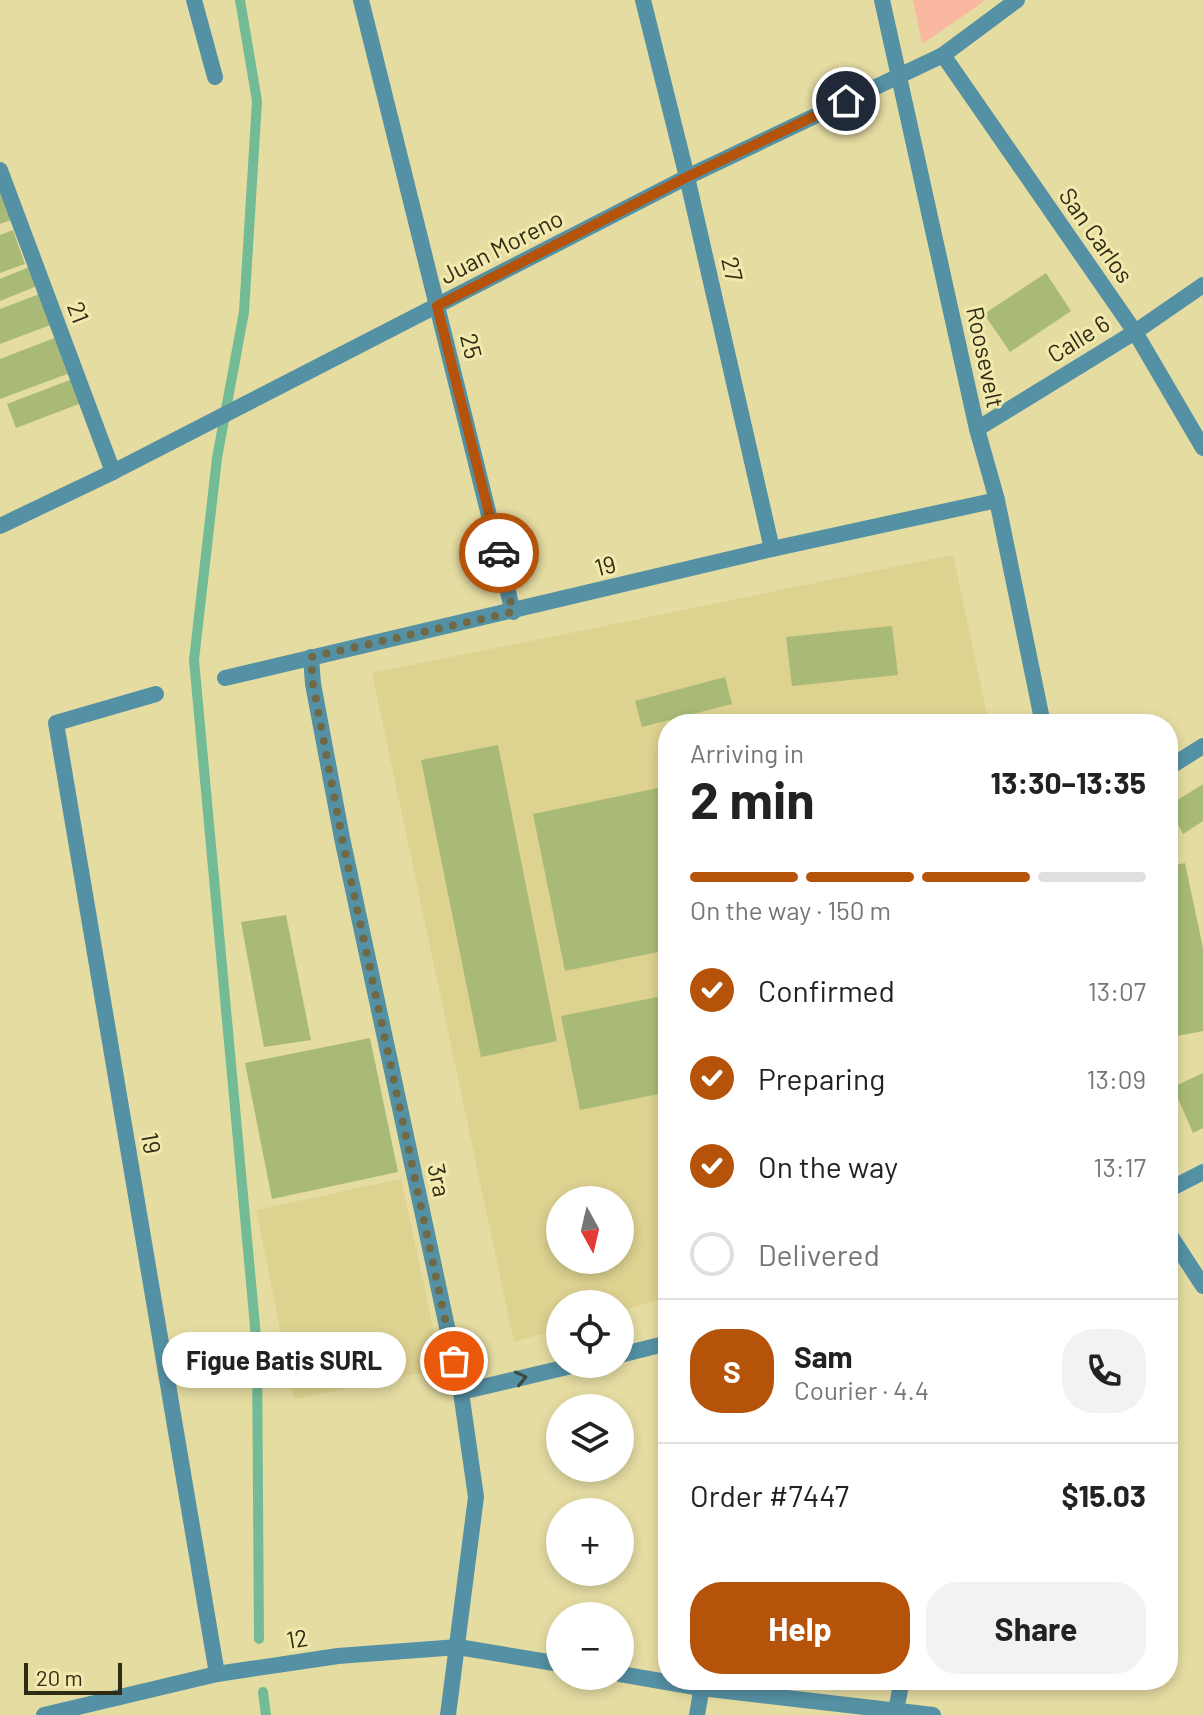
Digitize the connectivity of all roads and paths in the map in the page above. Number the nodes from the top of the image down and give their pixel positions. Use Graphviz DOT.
graph roads {
  1 [pos="194,0"];
  2 [pos="361,0"];
  3 [pos="643,0"];
  4 [pos="882,0"];
  5 [pos="1017,0"];
  6 [pos="943,55"];
  7 [pos="899,76"];
  8 [pos="215,77"];
  9 [pos="0,170"];
  10 [pos="687,177"];
  11 [pos="1203,285"];
  12 [pos="437,306"];
  13 [pos="1135,332"];
  14 [pos="977,429"];
  15 [pos="1203,448"];
  16 [pos="113,472"];
  17 [pos="997,500"];
  18 [pos="0,526"];
  19 [pos="772,549"];
  20 [pos="513,612"];
  21 [pos="311,657"];
  22 [pos="225,678"];
  23 [pos="156,694"];
  24 [pos="1041,714"];
  25 [pos="1203,746"];
  26 [pos="1178,762"];
  27 [pos="1203,1172"];
  28 [pos="1178,1185"];
  29 [pos="1178,1247"];
  30 [pos="1203,1286"];
  31 [pos="658,1346"];
  32 [pos="634,1352"];
  33 [pos="546,1372"];
  34 [pos="461,1392"];
  35 [pos="458,1647"];
  36 [pos="546,1662"];
  37 [pos="217,1674"];
  38 [pos="634,1676"];
  39 [pos="658,1679"];
  40 [pos="701,1690"];
  41 [pos="744,1690"];
  42 [pos="900,1690"];
  43 [pos="896,1712"];
  44 [pos="44,1715"];
  45 [pos="448,1715"];
  46 [pos="697,1715"];
  47 [pos="933,1715"];
  1 -- 8 [label="street"];
  2 -- 12 [label="street, 25"];
  3 -- 10 [label="street, 27"];
  4 -- 7 [label="street, Roosevelt"];
  5 -- 6 [label="street, Juan Moreno"];
  6 -- 7 [label="street, Juan Moreno"];
  6 -- 13 [label="street, San Carlos"];
  7 -- 10 [label="street, Juan Moreno"];
  7 -- 14 [label="street, Roosevelt"];
  9 -- 16 [label="street, 21"];
  10 -- 12 [label="street, Juan Moreno"];
  10 -- 19 [label="street, 27"];
  11 -- 13 [label="street, Calle 6"];
  12 -- 16 [label="street, Juan Moreno"];
  12 -- 20 [label="street, 25"];
  13 -- 14 [label="street, Calle 6"];
  13 -- 15 [label="street, San Carlos"];
  14 -- 17 [label="street, Roosevelt"];
  16 -- 18 [label="street, Juan Moreno"];
  17 -- 19 [label="street, 19"];
  17 -- 24 [label="street, Roosevelt"];
  19 -- 20 [label="street, 19"];
  20 -- 21 [label="street, 19"];
  21 -- 22 [label="street, 19"];
  21 -- 34 [label="street, 3ra"];
  23 -- 37 [label="street, 19"];
  25 -- 26 [label="street"];
  27 -- 28 [label="street"];
  29 -- 30 [label="street"];
  31 -- 32 [label="street"];
  34 -- 33 [label="street, one-way"];
  34 -- 35 [label="street, 3ra"];
  35 -- 36 [label="street, 12"];
  35 -- 37 [label="street, 12"];
  35 -- 45 [label="street, 3ra"];
  37 -- 44 [label="street, 12"];
  38 -- 39 [label="street"];
  40 -- 46 [label="street"];
  41 -- 43 [label="street"];
  42 -- 43 [label="street"];
  43 -- 47 [label="street"];
}
